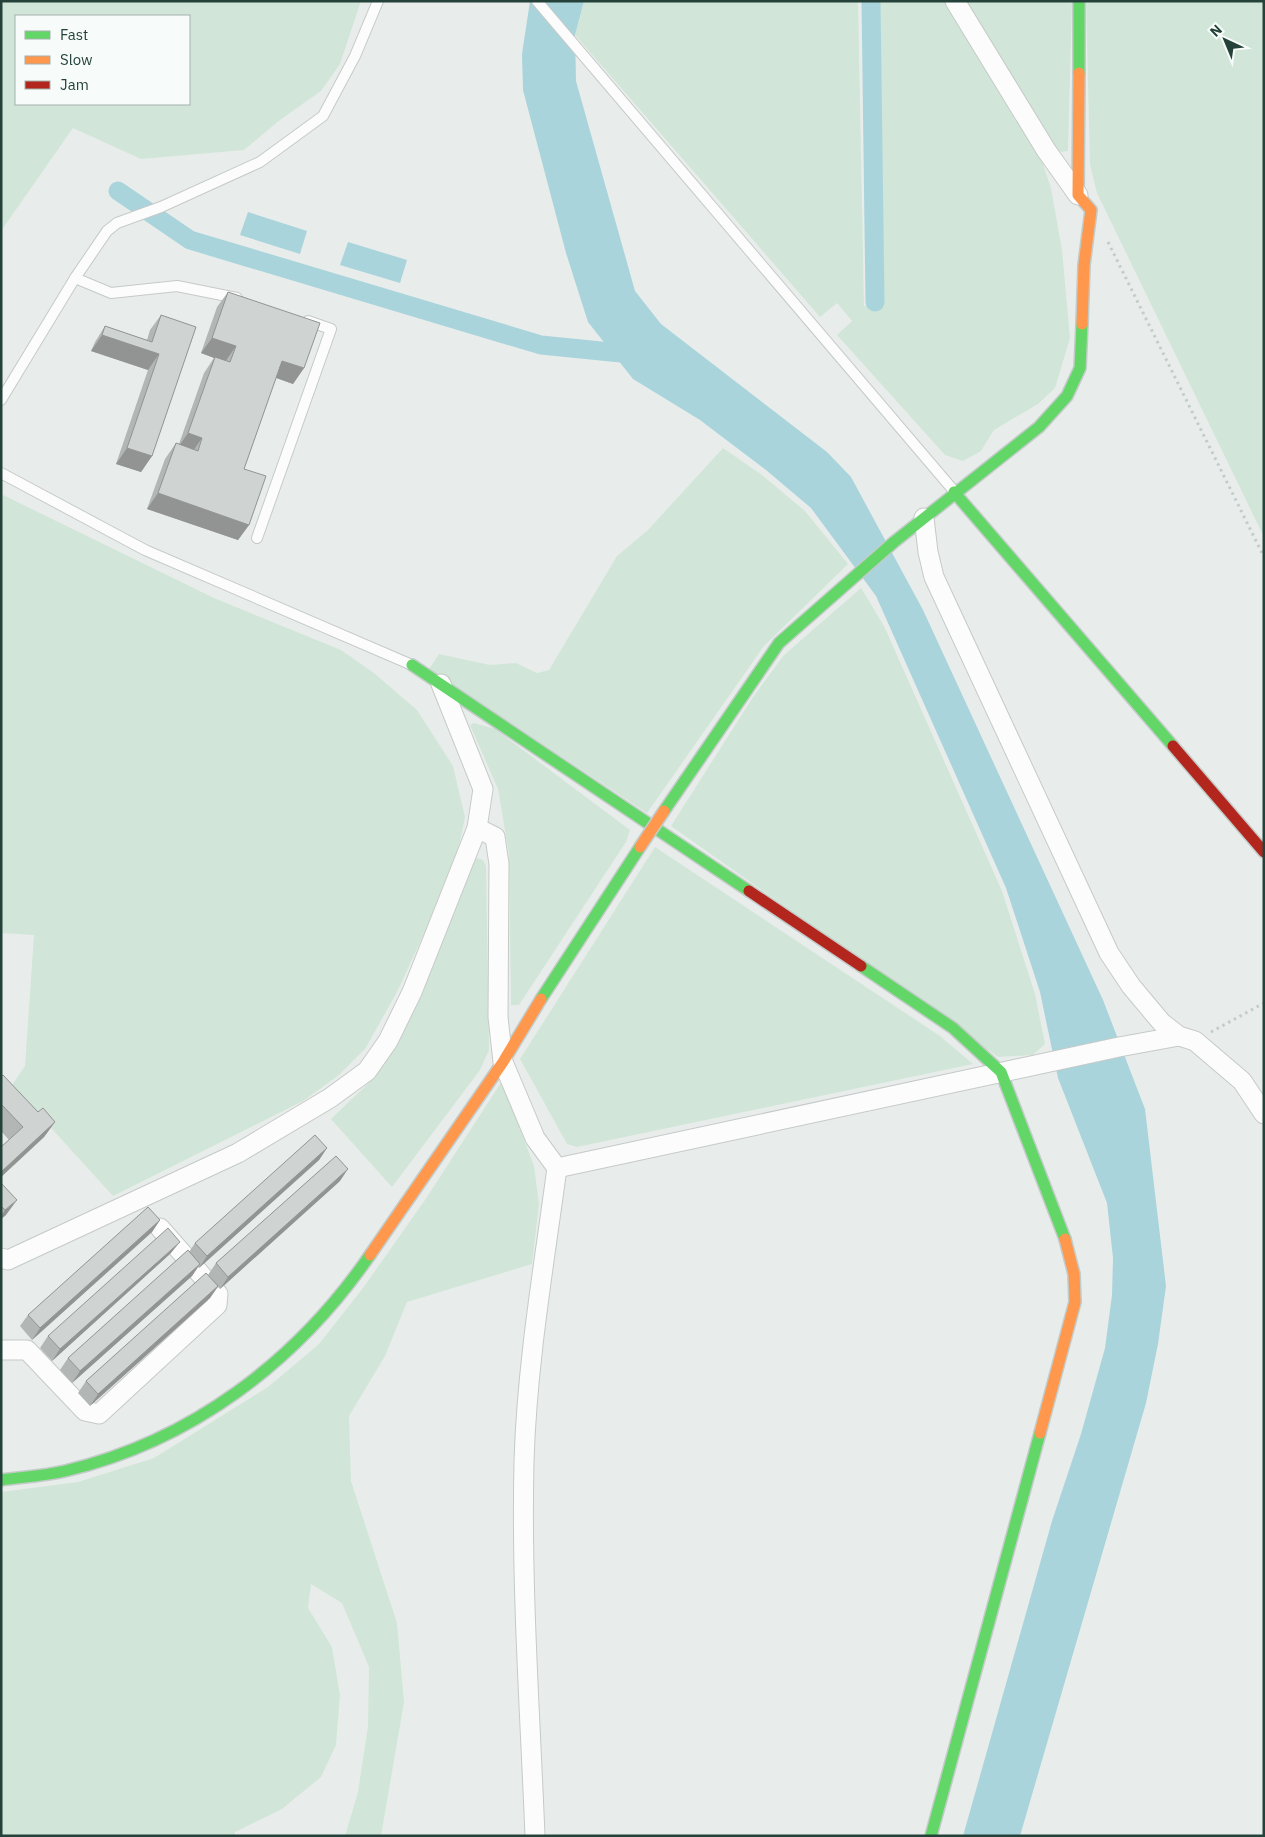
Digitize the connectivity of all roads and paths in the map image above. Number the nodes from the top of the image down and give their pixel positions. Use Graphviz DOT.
graph roads {
  1 [pos="378,1"];
  2 [pos="537,1"];
  3 [pos="955,1"];
  4 [pos="1079,1"];
  5 [pos="1078,195"];
  6 [pos="1108,240"];
  7 [pos="75,278"];
  8 [pos="251,302"];
  9 [pos="295,317"];
  10 [pos="1,400"];
  11 [pos="1,473"];
  12 [pos="954,492"];
  13 [pos="924,518"];
  14 [pos="256,538"];
  15 [pos="1264,557"];
  16 [pos="412,665"];
  17 [pos="442,684"];
  18 [pos="477,828"];
  19 [pos="1264,852"];
  20 [pos="1264,1003"];
  21 [pos="1187,1038"];
  22 [pos="503,1062"];
  23 [pos="1001,1072"];
  24 [pos="1264,1114"];
  25 [pos="557,1168"];
  26 [pos="160,1228"];
  27 [pos="1,1258"];
  28 [pos="1,1350"];
  29 [pos="1,1480"];
  30 [pos="536,1836"];
  31 [pos="931,1836"];
  1 -- 7 [label="lane"];
  2 -- 12 [label="lane"];
  3 -- 5 [label="street"];
  4 -- 5 [label="street"];
  5 -- 12 [label="street"];
  6 -- 15 [label="path"];
  7 -- 8 [label="lane"];
  7 -- 10 [label="lane"];
  9 -- 14 [label="lane"];
  11 -- 16 [label="lane"];
  12 -- 13 [label="street"];
  12 -- 19 [label="street"];
  13 -- 21 [label="street"];
  13 -- 22 [label="street, bridge"];
  16 -- 17 [label="street"];
  17 -- 18 [label="street"];
  17 -- 23 [label="street"];
  18 -- 22 [label="street"];
  18 -- 27 [label="street"];
  20 -- 21 [label="path"];
  21 -- 23 [label="street"];
  21 -- 24 [label="street"];
  22 -- 25 [label="street"];
  22 -- 29 [label="street"];
  23 -- 25 [label="street"];
  23 -- 31 [label="street"];
  25 -- 30 [label="street"];
  26 -- 28 [label="street"];
}
